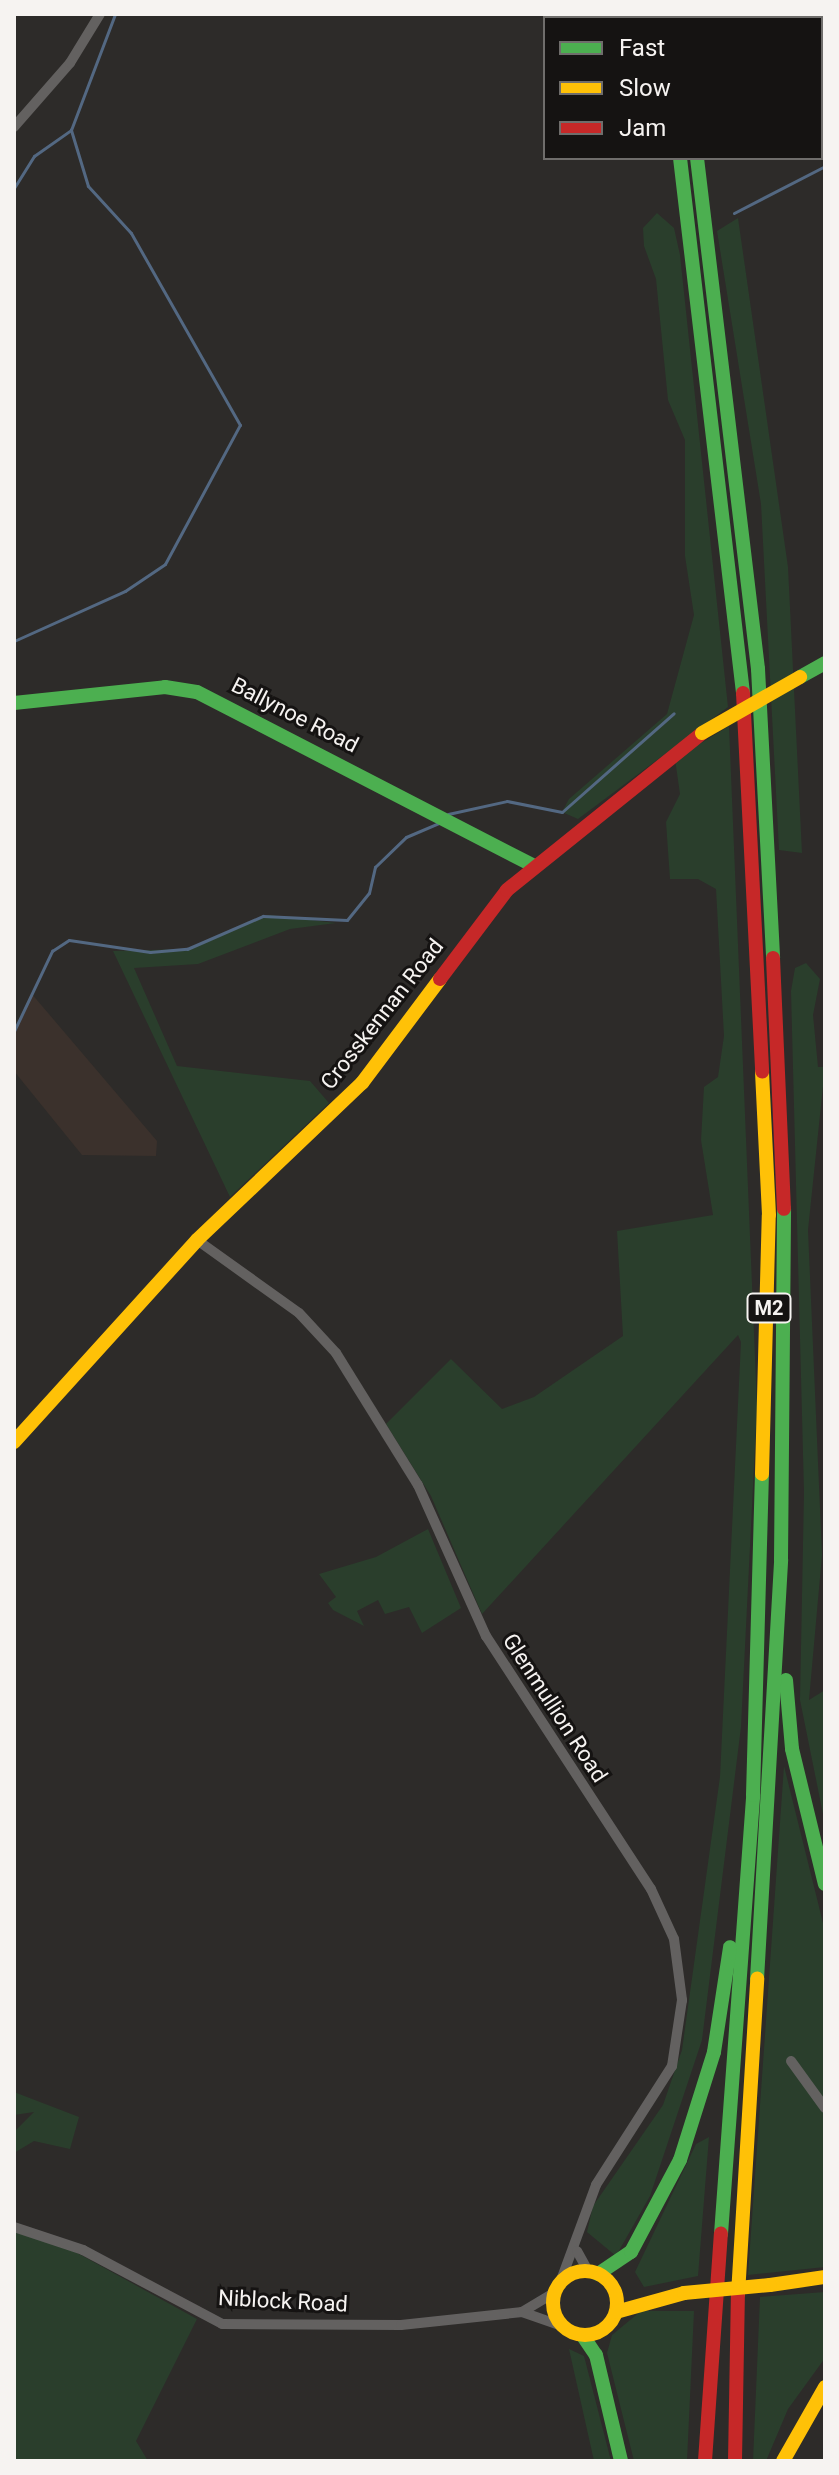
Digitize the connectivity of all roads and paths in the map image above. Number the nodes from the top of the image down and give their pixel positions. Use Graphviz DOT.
graph roads {
  1 [pos="100,14"];
  2 [pos="14,127"];
  3 [pos="680,160"];
  4 [pos="697,160"];
  5 [pos="825,663"];
  6 [pos="14,703"];
  7 [pos="534,866"];
  8 [pos="197,1240"];
  9 [pos="14,1442"];
  10 [pos="778,1626"];
  11 [pos="753,1795"];
  12 [pos="825,1884"];
  13 [pos="791,2061"];
  14 [pos="825,2108"];
  15 [pos="14,2227"];
  16 [pos="577,2251"];
  17 [pos="593,2272"];
  18 [pos="825,2277"];
  19 [pos="613,2287"];
  20 [pos="557,2288"];
  21 [pos="646,2298"];
  22 [pos="522,2312"];
  23 [pos="616,2312"];
  24 [pos="562,2326"];
  25 [pos="583,2336"];
  26 [pos="825,2387"];
  27 [pos="621,2461"];
  28 [pos="705,2461"];
  29 [pos="735,2461"];
  30 [pos="783,2461"];
  1 -- 2 [label="street"];
  3 -- 11 [label="main road, M2"];
  4 -- 10 [label="main road, M2"];
  5 -- 7 [label="main road, Crosskennan Road, bridge"];
  6 -- 7 [label="main road, Ballynoe Road"];
  7 -- 8 [label="main road, Crosskennan Road"];
  8 -- 9 [label="main road, Crosskennan Road"];
  8 -- 16 [label="street, Glenmullion Road"];
  10 -- 12 [label="main road"];
  10 -- 29 [label="main road, M2"];
  11 -- 17 [label="main road"];
  11 -- 28 [label="main road, M2"];
  13 -- 14 [label="street"];
  15 -- 22 [label="street, Niblock Road"];
  16 -- 17 [label="street"];
  16 -- 20 [label="street, Glenmullion Road"];
  17 -- 19 [label="main road"];
  17 -- 20 [label="main road"];
  18 -- 21 [label="main road, bridge"];
  19 -- 21 [label="main road"];
  19 -- 23 [label="main road"];
  20 -- 22 [label="street, Niblock Road"];
  20 -- 24 [label="main road"];
  21 -- 23 [label="main road"];
  22 -- 24 [label="street, Niblock Road"];
  23 -- 25 [label="main road"];
  24 -- 25 [label="main road"];
  25 -- 27 [label="main road"];
  26 -- 30 [label="main road"];
}
